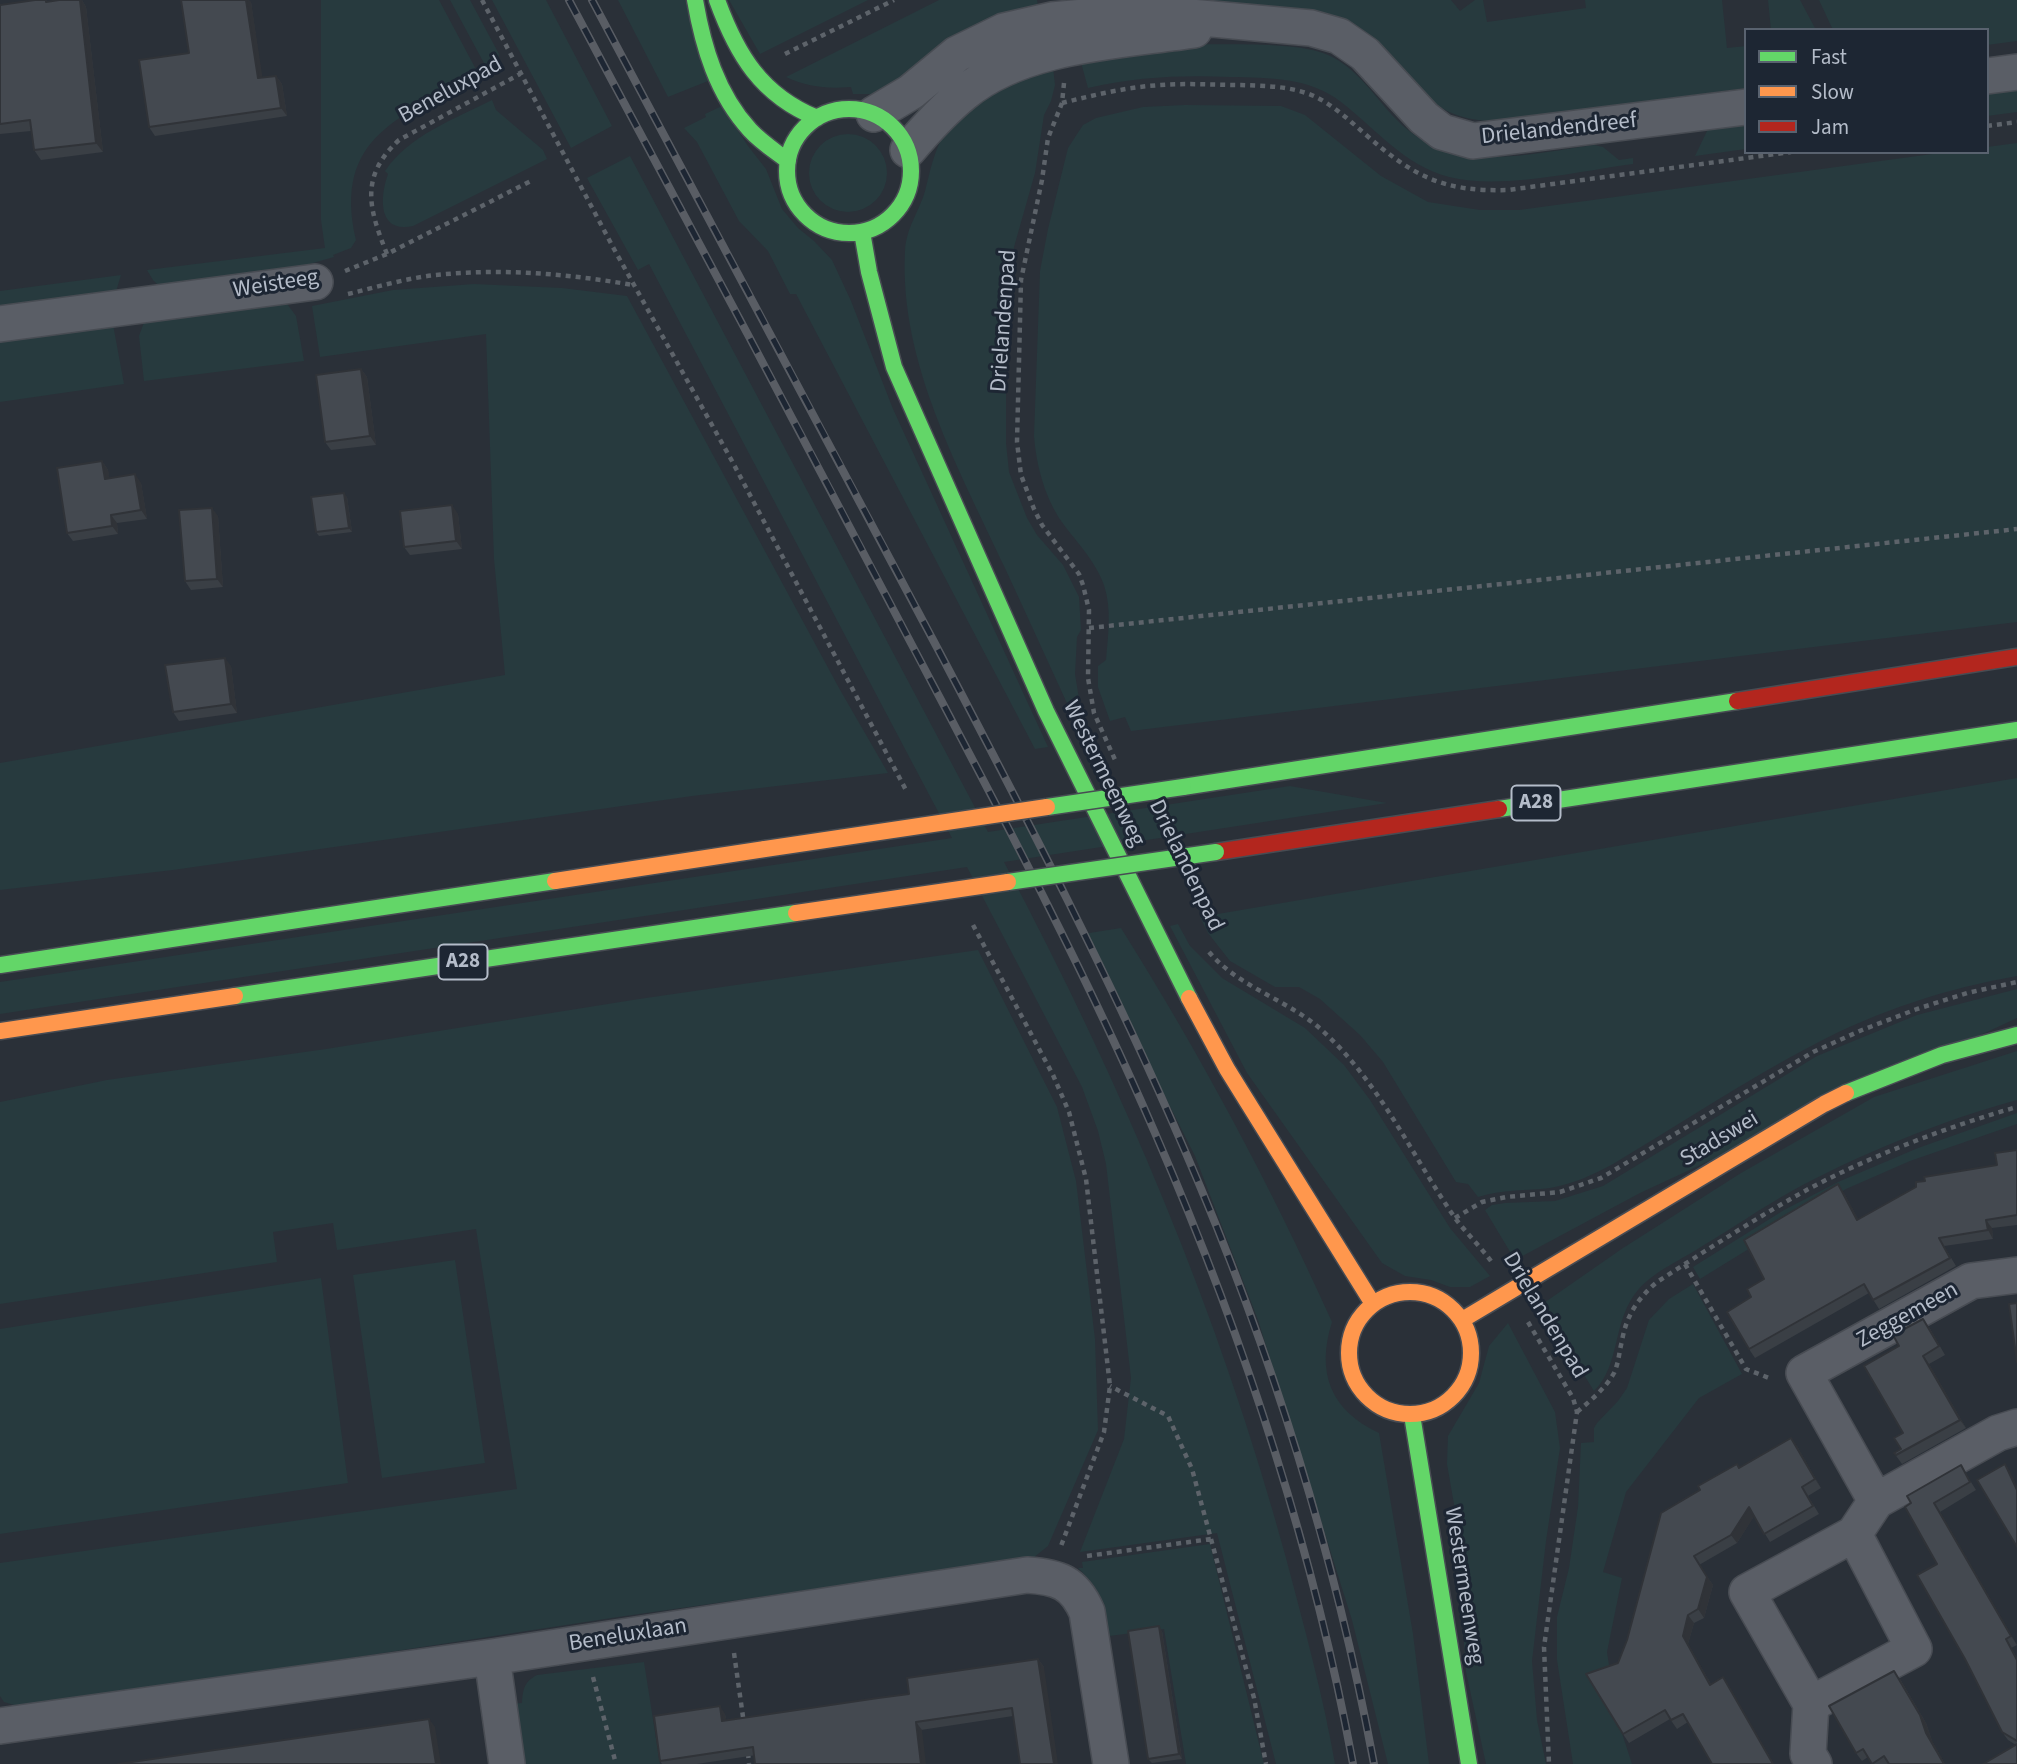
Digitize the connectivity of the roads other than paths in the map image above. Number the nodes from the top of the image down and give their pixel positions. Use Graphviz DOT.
graph roads {
  1 [pos="695,0"];
  2 [pos="718,0"];
  3 [pos="1244,23"];
  4 [pos="2017,72"];
  5 [pos="1989,76"];
  6 [pos="1744,107"];
  7 [pos="874,114"];
  8 [pos="817,118"];
  9 [pos="908,150"];
  10 [pos="788,161"];
  11 [pos="862,232"];
  12 [pos="328,289"];
  13 [pos="0,324"];
  14 [pos="2017,657"];
  15 [pos="2017,730"];
  16 [pos="225,931"];
  17 [pos="66,938"];
  18 [pos="0,965"];
  19 [pos="129,1012"];
  20 [pos="0,1031"];
  21 [pos="2017,1035"];
  22 [pos="0,1046"];
  23 [pos="2017,1275"];
  24 [pos="1373,1304"];
  25 [pos="1462,1320"];
  26 [pos="1412,1415"];
  27 [pos="2017,1427"];
  28 [pos="1875,1501"];
  29 [pos="1854,1535"];
  30 [pos="492,1657"];
  31 [pos="1811,1704"];
  32 [pos="0,1726"];
  33 [pos="507,1764"];
  34 [pos="1111,1764"];
  35 [pos="1469,1764"];
  36 [pos="1814,1764"];
  1 -- 10 [label="main road"];
  2 -- 8 [label="main road"];
  3 -- 6 [label="street, Drielandendreef"];
  3 -- 7 [label="street, Drielandendreef"];
  3 -- 9 [label="street, Drielandendreef"];
  4 -- 5 [label="street"];
  7 -- 8 [label="main road"];
  7 -- 9 [label="main road"];
  8 -- 10 [label="main road"];
  9 -- 11 [label="main road"];
  10 -- 11 [label="main road"];
  11 -- 24 [label="main road, Westermeenweg"];
  12 -- 13 [label="street, Weisteeg"];
  14 -- 16 [label="main road, bridge"];
  15 -- 19 [label="main road, A28, bridge"];
  16 -- 17 [label="main road"];
  16 -- 18 [label="main road"];
  19 -- 20 [label="main road, A28"];
  19 -- 22 [label="main road, A28"];
  21 -- 25 [label="main road, Stadswei"];
  23 -- 28 [label="street, Zeggemeen"];
  24 -- 25 [label="main road"];
  24 -- 26 [label="main road"];
  25 -- 26 [label="main road"];
  26 -- 35 [label="main road, Westermeenweg"];
  27 -- 28 [label="street"];
  28 -- 29 [label="street"];
  29 -- 31 [label="street"];
  29 -- 31 [label="street"];
  30 -- 32 [label="street, Beneluxlaan"];
  30 -- 33 [label="street"];
  30 -- 34 [label="street, Beneluxlaan"];
  31 -- 36 [label="street"];
}
